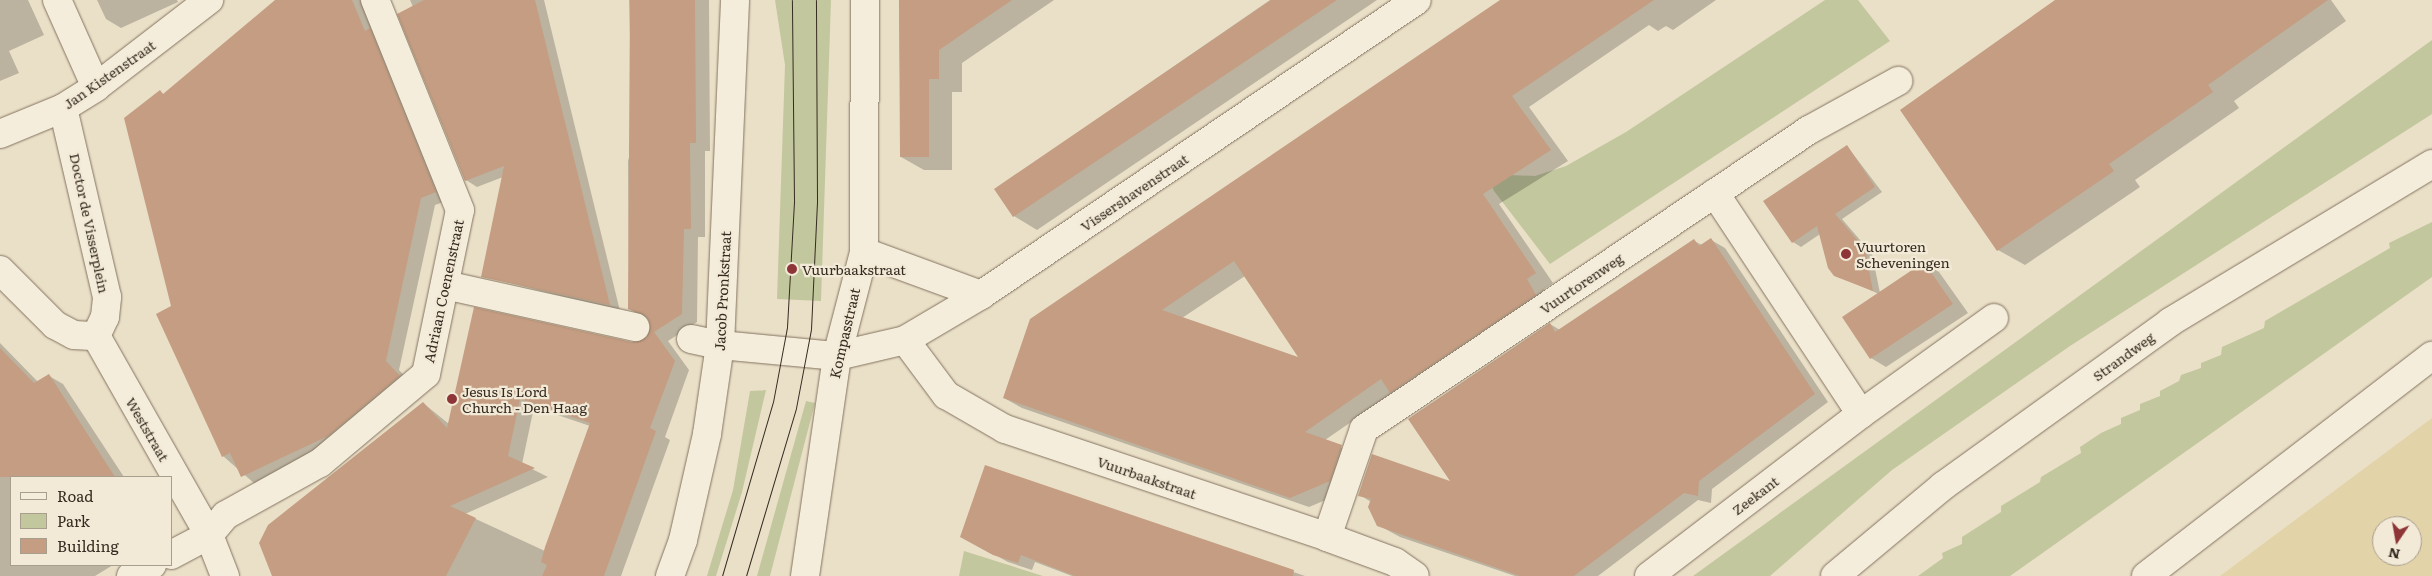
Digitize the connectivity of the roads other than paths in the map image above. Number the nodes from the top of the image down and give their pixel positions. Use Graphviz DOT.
graph roads {
  1 [pos="56,0"];
  2 [pos="209,0"];
  3 [pos="375,0"];
  4 [pos="735,0"];
  5 [pos="865,0"];
  6 [pos="1417,0"];
  7 [pos="1898,81"];
  8 [pos="96,87"];
  9 [pos="63,108"];
  10 [pos="0,134"];
  11 [pos="2432,164"];
  12 [pos="1715,194"];
  13 [pos="864,252"];
  14 [pos="0,270"];
  15 [pos="444,286"];
  16 [pos="981,295"];
  17 [pos="1994,318"];
  18 [pos="635,327"];
  19 [pos="96,336"];
  20 [pos="691,339"];
  21 [pos="904,340"];
  22 [pos="720,345"];
  23 [pos="837,356"];
  24 [pos="2432,356"];
  25 [pos="1862,414"];
  26 [pos="209,535"];
  27 [pos="1327,538"];
  28 [pos="172,554"];
  29 [pos="150,566"];
  30 [pos="131,576"];
  31 [pos="225,576"];
  32 [pos="670,576"];
  33 [pos="805,576"];
  34 [pos="1415,576"];
  35 [pos="1649,576"];
  36 [pos="1835,576"];
  37 [pos="2146,576"];
  1 -- 8 [label="street"];
  2 -- 8 [label="street, Jan Kistenstraat"];
  3 -- 15 [label="street, Adriaan Coenenstraat"];
  4 -- 22 [label="street, Jacob Pronkstraat"];
  5 -- 13 [label="street, Kompasstraat"];
  6 -- 16 [label="street, Vissershavenstraat"];
  7 -- 12 [label="street, Vuurtorenweg"];
  8 -- 9 [label="street, Jan Kistenstraat"];
  9 -- 10 [label="street, Jan Kistenstraat"];
  9 -- 19 [label="street, Doctor de Visserplein"];
  11 -- 36 [label="street, Strandweg"];
  12 -- 25 [label="street"];
  12 -- 27 [label="street, Vuurtorenweg"];
  13 -- 16 [label="street"];
  13 -- 23 [label="street, Kompasstraat"];
  14 -- 19 [label="street"];
  15 -- 18 [label="street"];
  15 -- 26 [label="street, Adriaan Coenenstraat"];
  16 -- 21 [label="street, Vissershavenstraat"];
  17 -- 25 [label="street, Zeekant"];
  19 -- 26 [label="street, Weststraat"];
  20 -- 22 [label="street"];
  21 -- 23 [label="street, Vissershavenstraat"];
  21 -- 27 [label="street, Vuurbaakstraat"];
  22 -- 23 [label="street"];
  22 -- 32 [label="street, Jacob Pronkstraat"];
  23 -- 33 [label="street, Kompasstraat"];
  24 -- 37 [label="street"];
  25 -- 35 [label="street, Zeekant"];
  26 -- 28 [label="street, Adriaan Coenenstraat"];
  26 -- 31 [label="street, Weststraat"];
  27 -- 34 [label="street, Vuurbaakstraat"];
  29 -- 30 [label="street"];
}
